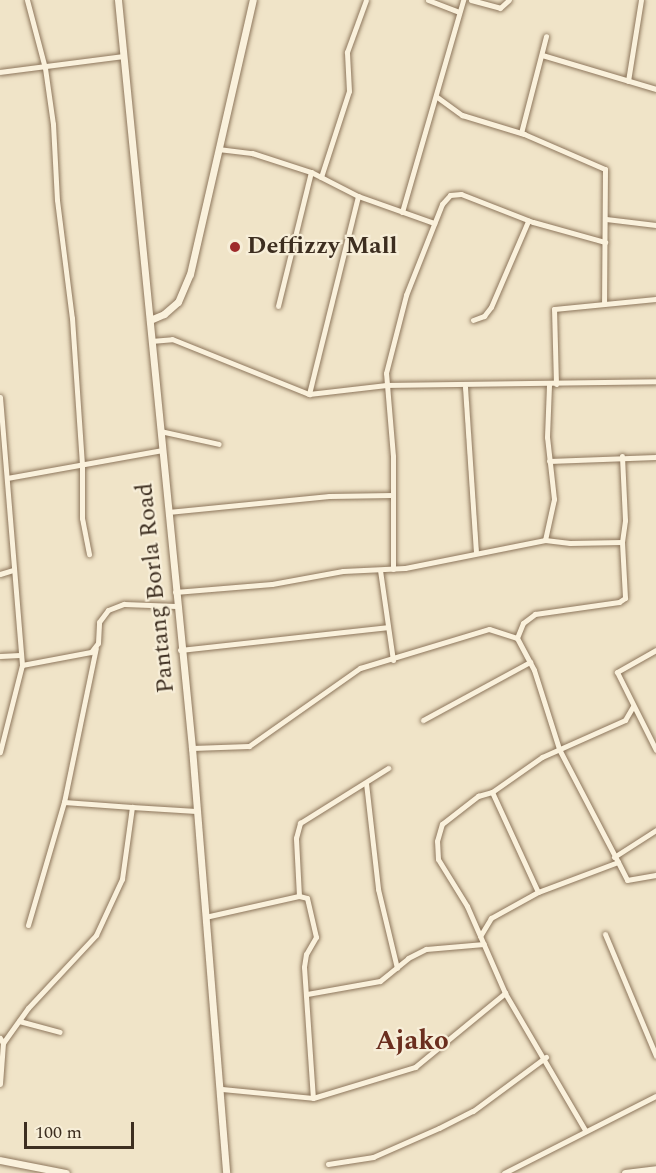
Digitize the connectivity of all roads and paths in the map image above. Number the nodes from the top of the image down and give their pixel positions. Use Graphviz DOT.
graph roads {
  1 [pos="27,0"];
  2 [pos="118,0"];
  3 [pos="253,0"];
  4 [pos="366,0"];
  5 [pos="428,0"];
  6 [pos="463,0"];
  7 [pos="471,0"];
  8 [pos="509,0"];
  9 [pos="641,0"];
  10 [pos="459,12"];
  11 [pos="546,36"];
  12 [pos="123,56"];
  13 [pos="542,56"];
  14 [pos="45,68"];
  15 [pos="0,72"];
  16 [pos="628,81"];
  17 [pos="656,89"];
  18 [pos="437,97"];
  19 [pos="521,133"];
  20 [pos="218,149"];
  21 [pos="311,172"];
  22 [pos="321,177"];
  23 [pos="358,196"];
  24 [pos="402,212"];
  25 [pos="606,219"];
  26 [pos="528,220"];
  27 [pos="434,223"];
  28 [pos="656,225"];
  29 [pos="605,242"];
  30 [pos="656,299"];
  31 [pos="604,304"];
  32 [pos="278,306"];
  33 [pos="150,320"];
  34 [pos="473,320"];
  35 [pos="151,341"];
  36 [pos="656,381"];
  37 [pos="549,384"];
  38 [pos="556,384"];
  39 [pos="386,385"];
  40 [pos="465,387"];
  41 [pos="309,394"];
  42 [pos="0,397"];
  43 [pos="160,431"];
  44 [pos="219,444"];
  45 [pos="162,450"];
  46 [pos="622,456"];
  47 [pos="656,457"];
  48 [pos="549,461"];
  49 [pos="82,464"];
  50 [pos="7,478"];
  51 [pos="393,495"];
  52 [pos="7,496"];
  53 [pos="0,499"];
  54 [pos="168,512"];
  55 [pos="545,540"];
  56 [pos="622,542"];
  57 [pos="476,553"];
  58 [pos="89,554"];
  59 [pos="393,569"];
  60 [pos="13,570"];
  61 [pos="380,570"];
  62 [pos="0,574"];
  63 [pos="175,592"];
  64 [pos="176,606"];
  65 [pos="387,627"];
  66 [pos="517,638"];
  67 [pos="96,648"];
  68 [pos="180,650"];
  69 [pos="656,650"];
  70 [pos="20,655"];
  71 [pos="0,656"];
  72 [pos="393,660"];
  73 [pos="530,662"];
  74 [pos="22,665"];
  75 [pos="633,706"];
  76 [pos="423,720"];
  77 [pos="0,748"];
  78 [pos="192,748"];
  79 [pos="559,749"];
  80 [pos="656,750"];
  81 [pos="388,768"];
  82 [pos="366,783"];
  83 [pos="492,792"];
  84 [pos="64,802"];
  85 [pos="132,807"];
  86 [pos="196,811"];
  87 [pos="656,830"];
  88 [pos="616,859"];
  89 [pos="656,875"];
  90 [pos="538,892"];
  91 [pos="299,896"];
  92 [pos="206,917"];
  93 [pos="28,925"];
  94 [pos="605,934"];
  95 [pos="480,936"];
  96 [pos="484,944"];
  97 [pos="397,968"];
  98 [pos="505,993"];
  99 [pos="307,994"];
  100 [pos="19,1021"];
  101 [pos="60,1032"];
  102 [pos="2,1041"];
  103 [pos="656,1056"];
  104 [pos="546,1057"];
  105 [pos="0,1084"];
  106 [pos="222,1089"];
  107 [pos="656,1096"];
  108 [pos="313,1098"];
  109 [pos="585,1130"];
  110 [pos="0,1160"];
  111 [pos="328,1164"];
  112 [pos="656,1169"];
  113 [pos="635,1172"];
  114 [pos="66,1173"];
  115 [pos="226,1173"];
  116 [pos="504,1173"];
  117 [pos="625,1173"];
  1 -- 14 [label="street"];
  2 -- 12 [label="street, Pantang Borla Road"];
  3 -- 20 [label="street"];
  4 -- 22 [label="street"];
  5 -- 10 [label="street"];
  6 -- 10 [label="street"];
  7 -- 8 [label="street"];
  9 -- 16 [label="street"];
  10 -- 18 [label="street"];
  11 -- 13 [label="street"];
  12 -- 14 [label="street"];
  12 -- 33 [label="street, Pantang Borla Road"];
  13 -- 16 [label="street"];
  13 -- 19 [label="street"];
  14 -- 15 [label="street"];
  14 -- 49 [label="street"];
  16 -- 17 [label="street"];
  18 -- 19 [label="street"];
  18 -- 24 [label="street"];
  19 -- 25 [label="street"];
  20 -- 21 [label="street"];
  20 -- 33 [label="street"];
  21 -- 22 [label="street"];
  21 -- 32 [label="street"];
  22 -- 23 [label="street"];
  23 -- 24 [label="street"];
  23 -- 41 [label="street"];
  24 -- 27 [label="street"];
  25 -- 28 [label="street"];
  25 -- 29 [label="street"];
  26 -- 27 [label="street"];
  26 -- 29 [label="street"];
  26 -- 34 [label="street"];
  27 -- 39 [label="street"];
  29 -- 31 [label="street"];
  30 -- 31 [label="street"];
  31 -- 38 [label="street"];
  33 -- 35 [label="street, Pantang Borla Road"];
  35 -- 41 [label="street"];
  35 -- 43 [label="street, Pantang Borla Road"];
  36 -- 38 [label="street"];
  37 -- 38 [label="street"];
  37 -- 40 [label="street"];
  37 -- 48 [label="street"];
  39 -- 40 [label="street"];
  39 -- 41 [label="street"];
  39 -- 51 [label="street"];
  40 -- 57 [label="street"];
  42 -- 50 [label="street"];
  43 -- 44 [label="street"];
  43 -- 45 [label="street, Pantang Borla Road"];
  45 -- 49 [label="street"];
  45 -- 54 [label="street, Pantang Borla Road"];
  46 -- 47 [label="street"];
  46 -- 48 [label="street"];
  46 -- 56 [label="street"];
  48 -- 55 [label="street"];
  49 -- 50 [label="street"];
  49 -- 58 [label="street"];
  50 -- 52 [label="street"];
  51 -- 54 [label="street"];
  51 -- 59 [label="street"];
  52 -- 53 [label="street"];
  52 -- 60 [label="street"];
  54 -- 63 [label="street, Pantang Borla Road"];
  55 -- 56 [label="street"];
  55 -- 57 [label="street"];
  56 -- 66 [label="street"];
  57 -- 59 [label="street"];
  59 -- 61 [label="street"];
  60 -- 62 [label="street"];
  60 -- 70 [label="street"];
  61 -- 63 [label="street"];
  61 -- 65 [label="street"];
  63 -- 64 [label="street, Pantang Borla Road"];
  64 -- 67 [label="street"];
  64 -- 68 [label="street, Pantang Borla Road"];
  65 -- 68 [label="street"];
  65 -- 72 [label="street"];
  66 -- 72 [label="street"];
  66 -- 73 [label="street"];
  67 -- 74 [label="street"];
  67 -- 84 [label="street"];
  68 -- 78 [label="street, Pantang Borla Road"];
  69 -- 75 [label="street"];
  70 -- 71 [label="street"];
  70 -- 74 [label="street"];
  72 -- 78 [label="street"];
  73 -- 76 [label="street"];
  73 -- 79 [label="street"];
  74 -- 77 [label="street"];
  75 -- 79 [label="street"];
  75 -- 80 [label="street"];
  78 -- 86 [label="street, Pantang Borla Road"];
  79 -- 83 [label="street"];
  79 -- 88 [label="street"];
  81 -- 82 [label="street"];
  82 -- 91 [label="street"];
  82 -- 97 [label="street"];
  83 -- 90 [label="street"];
  83 -- 95 [label="street"];
  84 -- 85 [label="street"];
  84 -- 93 [label="street"];
  85 -- 86 [label="street"];
  85 -- 100 [label="street"];
  86 -- 92 [label="street, Pantang Borla Road"];
  87 -- 88 [label="street"];
  88 -- 89 [label="street"];
  88 -- 90 [label="street"];
  90 -- 95 [label="street"];
  91 -- 92 [label="street"];
  91 -- 99 [label="street"];
  92 -- 106 [label="street, Pantang Borla Road"];
  94 -- 103 [label="street"];
  95 -- 96 [label="street"];
  96 -- 97 [label="street"];
  96 -- 98 [label="street"];
  97 -- 99 [label="street"];
  98 -- 104 [label="street"];
  98 -- 108 [label="street"];
  99 -- 108 [label="street"];
  100 -- 101 [label="street"];
  100 -- 102 [label="street"];
  102 -- 105 [label="street"];
  104 -- 109 [label="street"];
  104 -- 111 [label="street"];
  106 -- 108 [label="street"];
  106 -- 115 [label="street, Pantang Borla Road"];
  107 -- 109 [label="street"];
  109 -- 116 [label="street"];
  110 -- 114 [label="street"];
  112 -- 113 [label="street"];
  113 -- 117 [label="street"];
}
